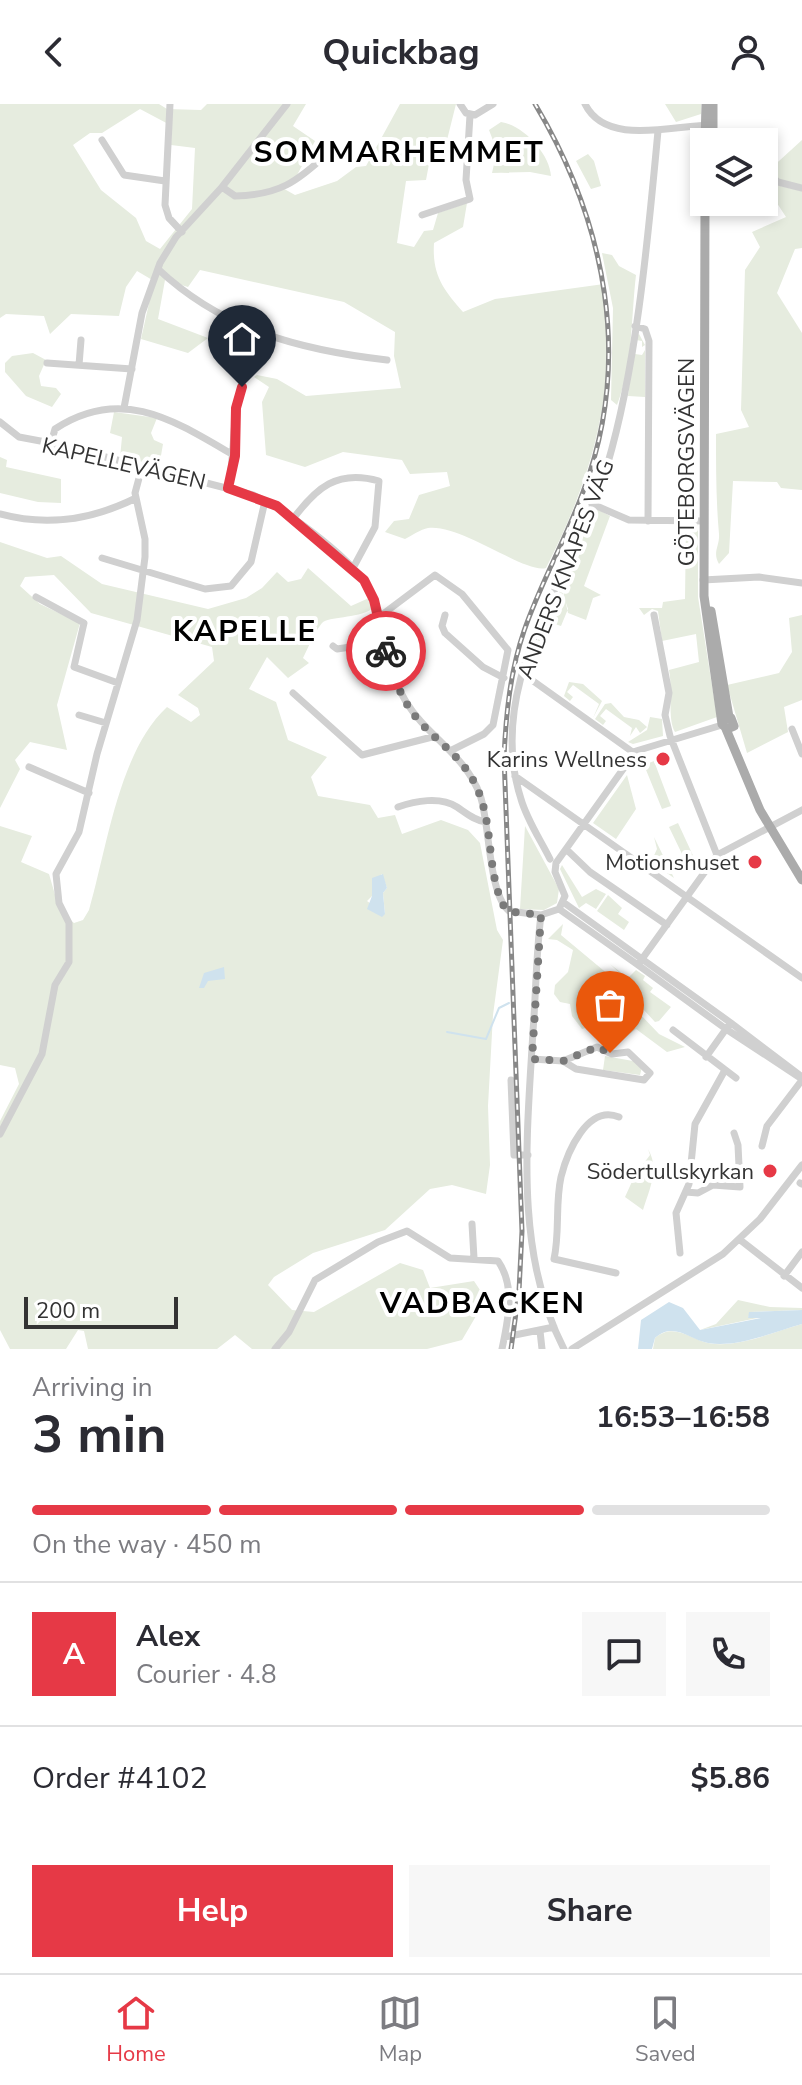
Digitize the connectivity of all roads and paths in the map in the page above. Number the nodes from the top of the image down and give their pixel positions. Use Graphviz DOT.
graph roads {
  1 [pos="170,104"];
  2 [pos="287,104"];
  3 [pos="460,104"];
  4 [pos="493,104"];
  5 [pos="585,104"];
  6 [pos="706,104"];
  7 [pos="713,104"];
  8 [pos="470,115"];
  9 [pos="708,128"];
  10 [pos="710,128"];
  11 [pos="658,131"];
  12 [pos="690,132"];
  13 [pos="102,140"];
  14 [pos="328,153"];
  15 [pos="165,181"];
  16 [pos="778,182"];
  17 [pos="222,187"];
  18 [pos="802,188"];
  19 [pos="422,215"];
  20 [pos="708,216"];
  21 [pos="708,216"];
  22 [pos="182,232"];
  23 [pos="158,269"];
  24 [pos="635,326"];
  25 [pos="81,340"];
  26 [pos="387,360"];
  27 [pos="47,363"];
  28 [pos="79,365"];
  29 [pos="132,369"];
  30 [pos="242,387"];
  31 [pos="124,408"];
  32 [pos="0,422"];
  33 [pos="51,443"];
  34 [pos="235,456"];
  35 [pos="142,467"];
  36 [pos="228,488"];
  37 [pos="136,498"];
  38 [pos="265,501"];
  39 [pos="592,504"];
  40 [pos="0,514"];
  41 [pos="293,519"];
  42 [pos="648,521"];
  43 [pos="704,521"];
  44 [pos="102,558"];
  45 [pos="353,568"];
  46 [pos="144,569"];
  47 [pos="706,580"];
  48 [pos="802,583"];
  49 [pos="36,597"];
  50 [pos="445,615"];
  51 [pos="654,615"];
  52 [pos="379,617"];
  53 [pos="384,642"];
  54 [pos="333,646"];
  55 [pos="522,673"];
  56 [pos="504,678"];
  57 [pos="118,683"];
  58 [pos="293,693"];
  59 [pos="79,715"];
  60 [pos="106,723"];
  61 [pos="727,724"];
  62 [pos="792,729"];
  63 [pos="436,736"];
  64 [pos="671,739"];
  65 [pos="452,750"];
  66 [pos="634,753"];
  67 [pos="802,754"];
  68 [pos="29,767"];
  69 [pos="515,776"];
  70 [pos="89,793"];
  71 [pos="398,807"];
  72 [pos="802,810"];
  73 [pos="486,822"];
  74 [pos="585,822"];
  75 [pos="772,826"];
  76 [pos="566,849"];
  77 [pos="717,855"];
  78 [pos="550,859"];
  79 [pos="802,869"];
  80 [pos="802,880"];
  81 [pos="688,897"];
  82 [pos="561,906"];
  83 [pos="541,915"];
  84 [pos="667,925"];
  85 [pos="640,962"];
  86 [pos="802,978"];
  87 [pos="728,1026"];
  88 [pos="673,1030"];
  89 [pos="706,1057"];
  90 [pos="532,1059"];
  91 [pos="563,1061"];
  92 [pos="725,1070"];
  93 [pos="736,1078"];
  94 [pos="802,1079"];
  95 [pos="511,1080"];
  96 [pos="619,1117"];
  97 [pos="734,1133"];
  98 [pos="0,1134"];
  99 [pos="762,1146"];
  100 [pos="528,1155"];
  101 [pos="802,1165"];
  102 [pos="686,1192"];
  103 [pos="472,1224"];
  104 [pos="739,1239"];
  105 [pos="802,1252"];
  106 [pos="680,1253"];
  107 [pos="474,1258"];
  108 [pos="554,1259"];
  109 [pos="536,1266"];
  110 [pos="616,1273"];
  111 [pos="784,1276"];
  112 [pos="802,1288"];
  113 [pos="554,1327"];
  114 [pos="540,1331"];
  115 [pos="505,1337"];
  116 [pos="275,1349"];
  117 [pos="502,1349"];
  118 [pos="542,1349"];
  119 [pos="564,1349"];
  120 [pos="572,1349"];
  1 -- 15 [label="street"];
  2 -- 17 [label="street"];
  3 -- 8 [label="street"];
  4 -- 8 [label="street"];
  5 -- 11 [label="street"];
  6 -- 9 [label="main road"];
  7 -- 10 [label="main road"];
  8 -- 19 [label="street"];
  11 -- 12 [label="street"];
  11 -- 24 [label="street, ANDERS KNAPES VÄG"];
  13 -- 15 [label="street"];
  14 -- 17 [label="street"];
  15 -- 22 [label="street"];
  16 -- 18 [label="street"];
  17 -- 22 [label="street"];
  20 -- 43 [label="main road, GÖTEBORGSVÄGEN"];
  21 -- 47 [label="main road, GÖTEBORGSVÄGEN"];
  22 -- 23 [label="street"];
  23 -- 26 [label="street"];
  23 -- 29 [label="street"];
  24 -- 39 [label="street, ANDERS KNAPES VÄG"];
  24 -- 42 [label="street"];
  25 -- 28 [label="street"];
  27 -- 28 [label="street"];
  28 -- 29 [label="street"];
  29 -- 31 [label="street"];
  30 -- 34 [label="street"];
  31 -- 33 [label="street"];
  31 -- 34 [label="street"];
  32 -- 33 [label="street, KAPELLEVÄGEN"];
  33 -- 35 [label="street, KAPELLEVÄGEN"];
  34 -- 36 [label="street"];
  35 -- 36 [label="street, KAPELLEVÄGEN"];
  35 -- 37 [label="street"];
  36 -- 38 [label="street, KAPELLEVÄGEN"];
  37 -- 40 [label="street"];
  37 -- 46 [label="street"];
  38 -- 41 [label="street, KAPELLEVÄGEN"];
  38 -- 46 [label="street"];
  39 -- 42 [label="street"];
  39 -- 55 [label="street, ANDERS KNAPES VÄG"];
  41 -- 45 [label="street, KAPELLEVÄGEN"];
  41 -- 45 [label="street"];
  42 -- 43 [label="street"];
  43 -- 47 [label="main road, GÖTEBORGSVÄGEN"];
  44 -- 46 [label="street"];
  45 -- 52 [label="street, KAPELLEVÄGEN"];
  46 -- 57 [label="street"];
  47 -- 48 [label="street"];
  47 -- 61 [label="main road, GÖTEBORGSVÄGEN"];
  49 -- 57 [label="street"];
  50 -- 56 [label="street"];
  51 -- 64 [label="street"];
  52 -- 53 [label="street, KAPELLEVÄGEN"];
  52 -- 56 [label="street"];
  53 -- 54 [label="street"];
  53 -- 63 [label="street, KAPELLEVÄGEN"];
  55 -- 66 [label="street"];
  55 -- 69 [label="street, ANDERS KNAPES VÄG"];
  56 -- 65 [label="street"];
  57 -- 60 [label="street"];
  58 -- 63 [label="street"];
  59 -- 60 [label="street"];
  60 -- 70 [label="street"];
  61 -- 64 [label="street"];
  61 -- 75 [label="main road, GÖTEBORGSVÄGEN"];
  62 -- 67 [label="street"];
  63 -- 65 [label="street, KAPELLEVÄGEN"];
  64 -- 66 [label="street"];
  64 -- 77 [label="street"];
  65 -- 73 [label="street, KAPELLEVÄGEN"];
  66 -- 74 [label="street"];
  68 -- 70 [label="street"];
  69 -- 74 [label="street"];
  69 -- 78 [label="street, ANDERS KNAPES VÄG"];
  70 -- 98 [label="street"];
  71 -- 73 [label="street"];
  72 -- 75 [label="street"];
  73 -- 83 [label="street, KAPELLEVÄGEN"];
  74 -- 76 [label="street"];
  74 -- 81 [label="street"];
  75 -- 77 [label="street"];
  75 -- 79 [label="main road, GÖTEBORGSVÄGEN"];
  75 -- 80 [label="main road, GÖTEBORGSVÄGEN"];
  76 -- 82 [label="street"];
  76 -- 84 [label="street"];
  77 -- 81 [label="street"];
  81 -- 84 [label="street"];
  81 -- 86 [label="street"];
  82 -- 83 [label="street"];
  82 -- 85 [label="street"];
  83 -- 90 [label="street"];
  84 -- 85 [label="street"];
  85 -- 87 [label="street"];
  87 -- 89 [label="street"];
  87 -- 94 [label="street"];
  88 -- 89 [label="street"];
  89 -- 92 [label="street"];
  90 -- 91 [label="street"];
  90 -- 100 [label="street"];
  91 -- 91 [label="street"];
  92 -- 93 [label="street"];
  92 -- 102 [label="street"];
  94 -- 99 [label="street"];
  95 -- 100 [label="street"];
  96 -- 108 [label="street"];
  97 -- 102 [label="street"];
  100 -- 109 [label="street"];
  101 -- 104 [label="street"];
  102 -- 106 [label="street"];
  103 -- 107 [label="street"];
  104 -- 111 [label="street"];
  104 -- 120 [label="street"];
  105 -- 111 [label="street"];
  107 -- 115 [label="street"];
  107 -- 116 [label="street"];
  108 -- 109 [label="street"];
  108 -- 110 [label="street"];
  109 -- 113 [label="street"];
  111 -- 112 [label="street"];
  113 -- 114 [label="street"];
  113 -- 119 [label="street"];
  114 -- 115 [label="street"];
  114 -- 118 [label="street"];
  115 -- 117 [label="street"];
}
